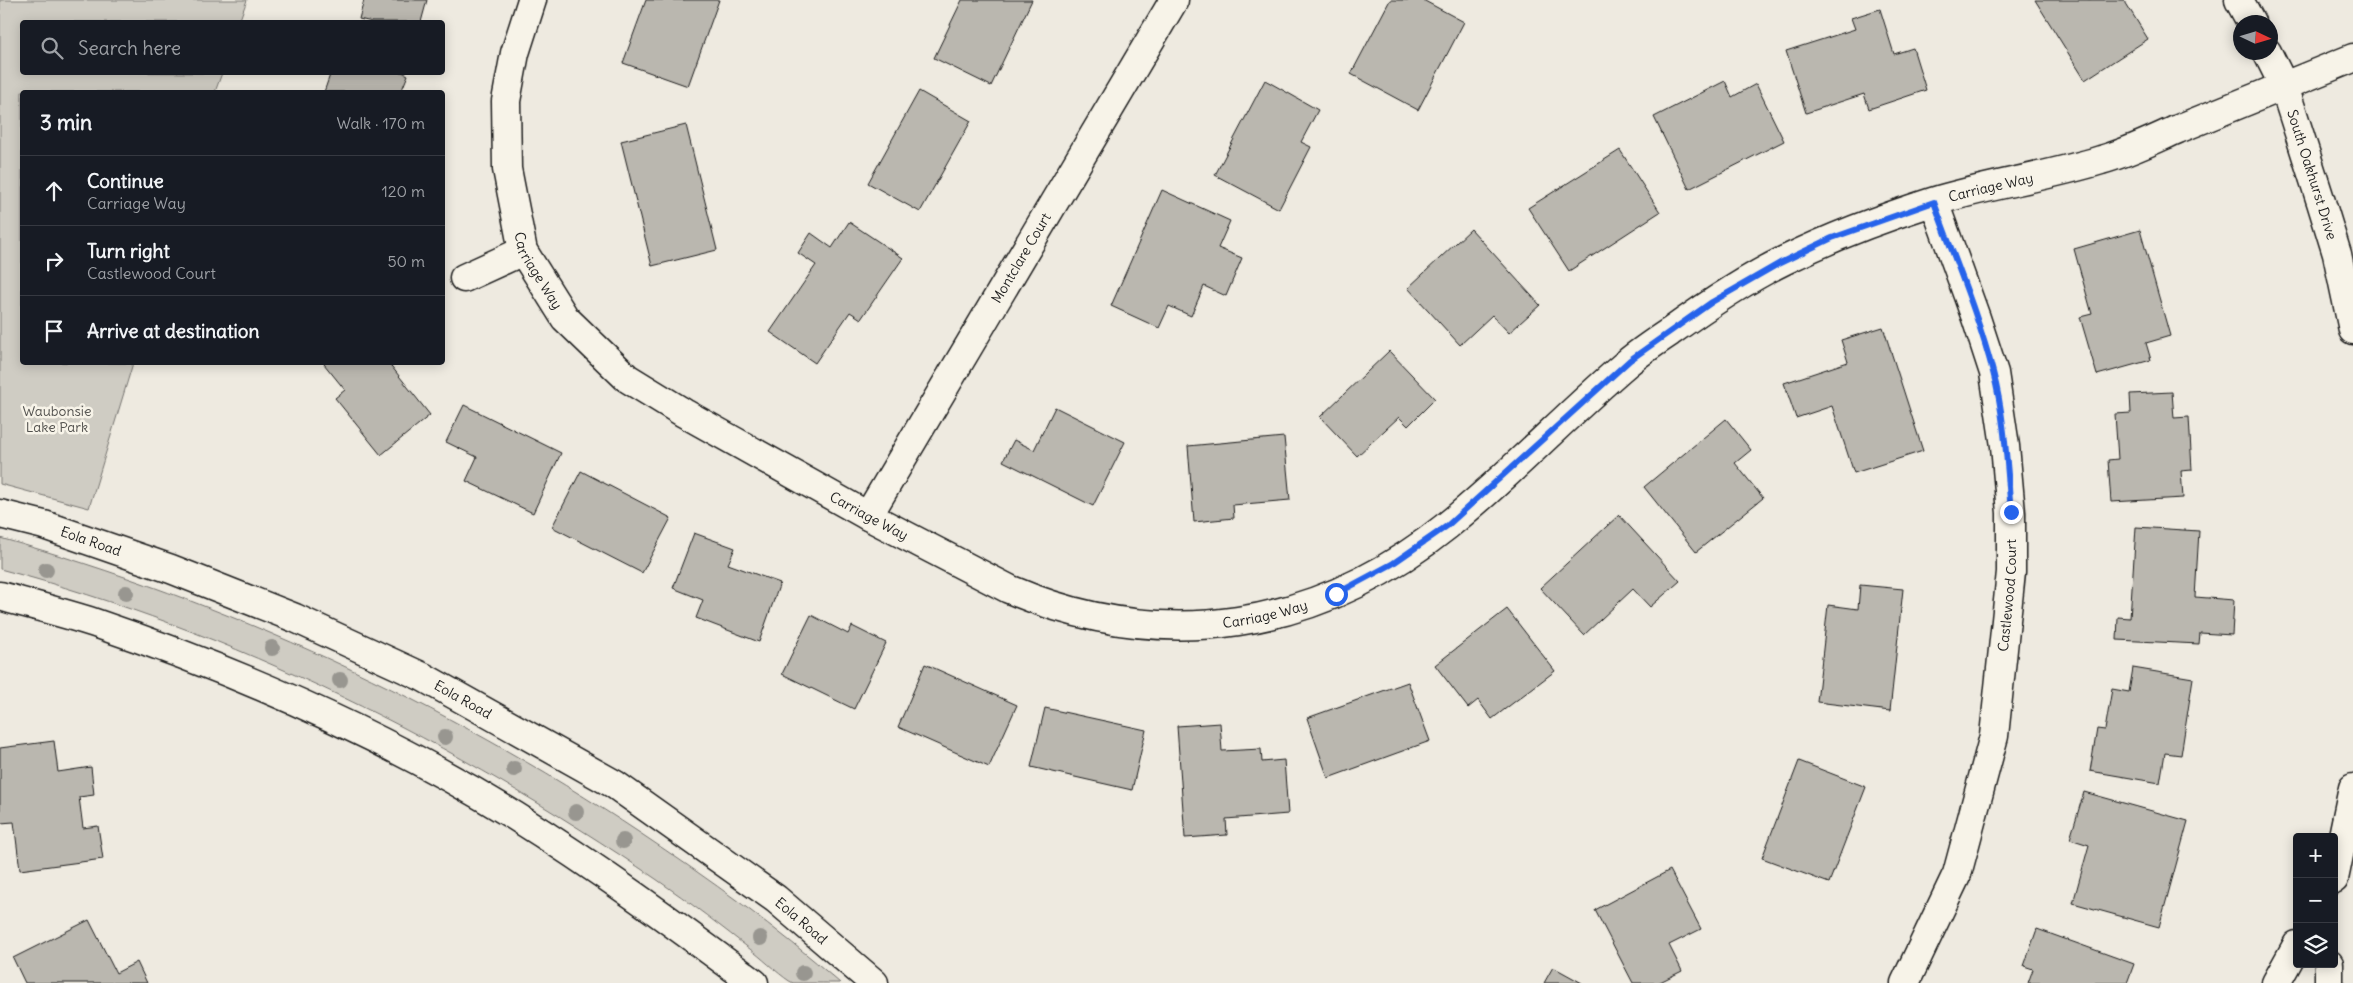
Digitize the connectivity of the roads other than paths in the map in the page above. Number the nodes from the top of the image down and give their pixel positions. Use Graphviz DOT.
graph roads {
  1 [pos="532,0"];
  2 [pos="1174,0"];
  3 [pos="2239,0"];
  4 [pos="2247,15"];
  5 [pos="2353,58"];
  6 [pos="2271,60"];
  7 [pos="2284,86"];
  8 [pos="1934,202"];
  9 [pos="523,251"];
  10 [pos="464,278"];
  11 [pos="2353,330"];
  12 [pos="0,514"];
  13 [pos="868,516"];
  14 [pos="0,596"];
  15 [pos="2353,788"];
  16 [pos="2334,878"];
  17 [pos="2293,952"];
  18 [pos="2329,968"];
  19 [pos="754,983"];
  20 [pos="874,983"];
  21 [pos="1905,983"];
  22 [pos="2276,983"];
  23 [pos="2329,983"];
  1 -- 9 [label="street, Carriage Way"];
  2 -- 13 [label="street, Montclare Court"];
  3 -- 4 [label="street"];
  5 -- 7 [label="street, Carriage Way"];
  6 -- 7 [label="street, South Oakhurst Drive"];
  7 -- 8 [label="street, Carriage Way"];
  7 -- 11 [label="street, South Oakhurst Drive"];
  8 -- 13 [label="street, Carriage Way"];
  8 -- 21 [label="street, Castlewood Court"];
  9 -- 10 [label="street"];
  9 -- 13 [label="street, Carriage Way"];
  12 -- 20 [label="street, Eola Road"];
  14 -- 19 [label="street"];
  15 -- 16 [label="street"];
  17 -- 22 [label="street"];
  18 -- 23 [label="street"];
}
